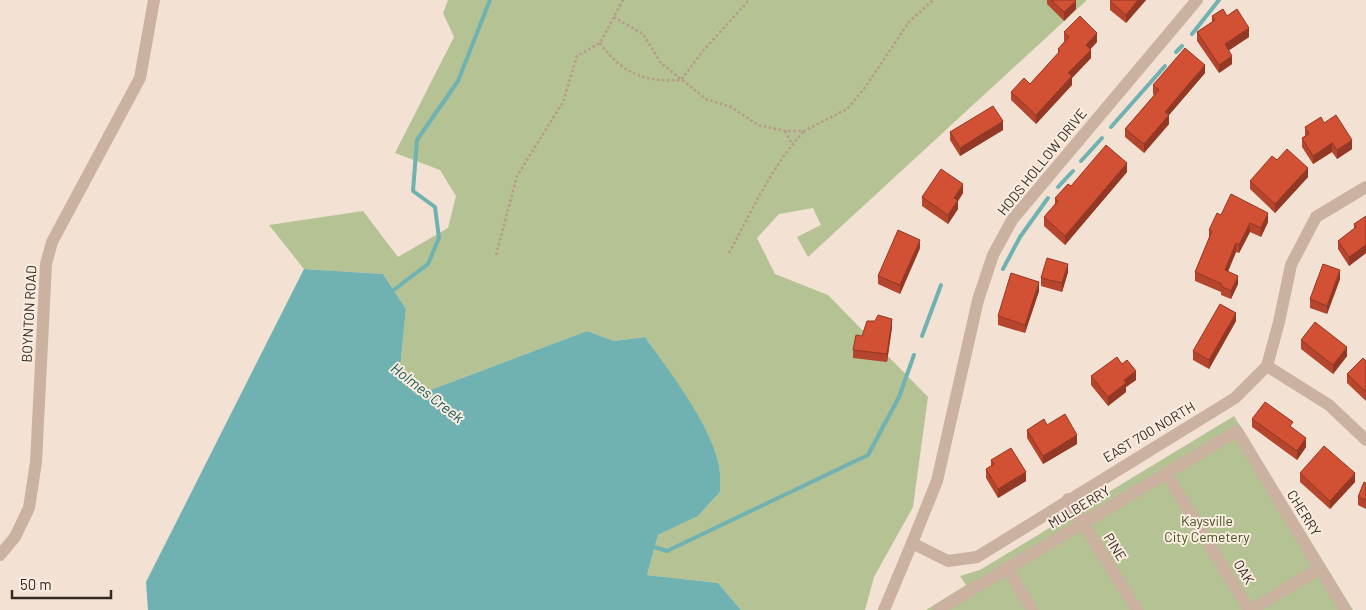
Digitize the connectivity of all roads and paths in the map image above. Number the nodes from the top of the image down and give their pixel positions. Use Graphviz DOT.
graph roads {
  1 [pos="154,0"];
  2 [pos="623,0"];
  3 [pos="749,0"];
  4 [pos="933,0"];
  5 [pos="1197,0"];
  6 [pos="614,17"];
  7 [pos="600,44"];
  8 [pos="682,80"];
  9 [pos="785,131"];
  10 [pos="804,131"];
  11 [pos="792,144"];
  12 [pos="1366,187"];
  13 [pos="729,253"];
  14 [pos="496,254"];
  15 [pos="1267,366"];
  16 [pos="1236,431"];
  17 [pos="1366,440"];
  18 [pos="1166,473"];
  19 [pos="1068,499"];
  20 [pos="1082,523"];
  21 [pos="912,543"];
  22 [pos="0,555"];
  23 [pos="1007,568"];
  24 [pos="1320,568"];
  25 [pos="884,610"];
  26 [pos="938,610"];
  27 [pos="1032,610"];
  28 [pos="1137,610"];
  29 [pos="1250,610"];
  30 [pos="1346,610"];
  1 -- 22 [label="street, BOYNTON ROAD"];
  2 -- 6 [label="path"];
  3 -- 8 [label="path"];
  4 -- 10 [label="path"];
  5 -- 21 [label="street, HODS HOLLOW DRIVE"];
  6 -- 7 [label="path"];
  6 -- 8 [label="path"];
  7 -- 8 [label="path"];
  7 -- 14 [label="path"];
  8 -- 9 [label="path"];
  9 -- 10 [label="path"];
  9 -- 11 [label="path"];
  10 -- 11 [label="path"];
  11 -- 13 [label="path"];
  12 -- 15 [label="street, EAST 700 NORTH"];
  15 -- 17 [label="street"];
  15 -- 19 [label="street, EAST 700 NORTH"];
  16 -- 18 [label="street, MULBERRY"];
  16 -- 24 [label="street, CHERRY"];
  18 -- 20 [label="street, MULBERRY"];
  18 -- 29 [label="street, OAK"];
  19 -- 20 [label="street, PINE"];
  19 -- 21 [label="street, EAST 700 NORTH"];
  20 -- 23 [label="street, MULBERRY"];
  20 -- 28 [label="street, PINE"];
  21 -- 25 [label="street"];
  23 -- 26 [label="street, MULBERRY"];
  23 -- 27 [label="street"];
  24 -- 29 [label="street"];
  24 -- 30 [label="street, CHERRY"];
}
